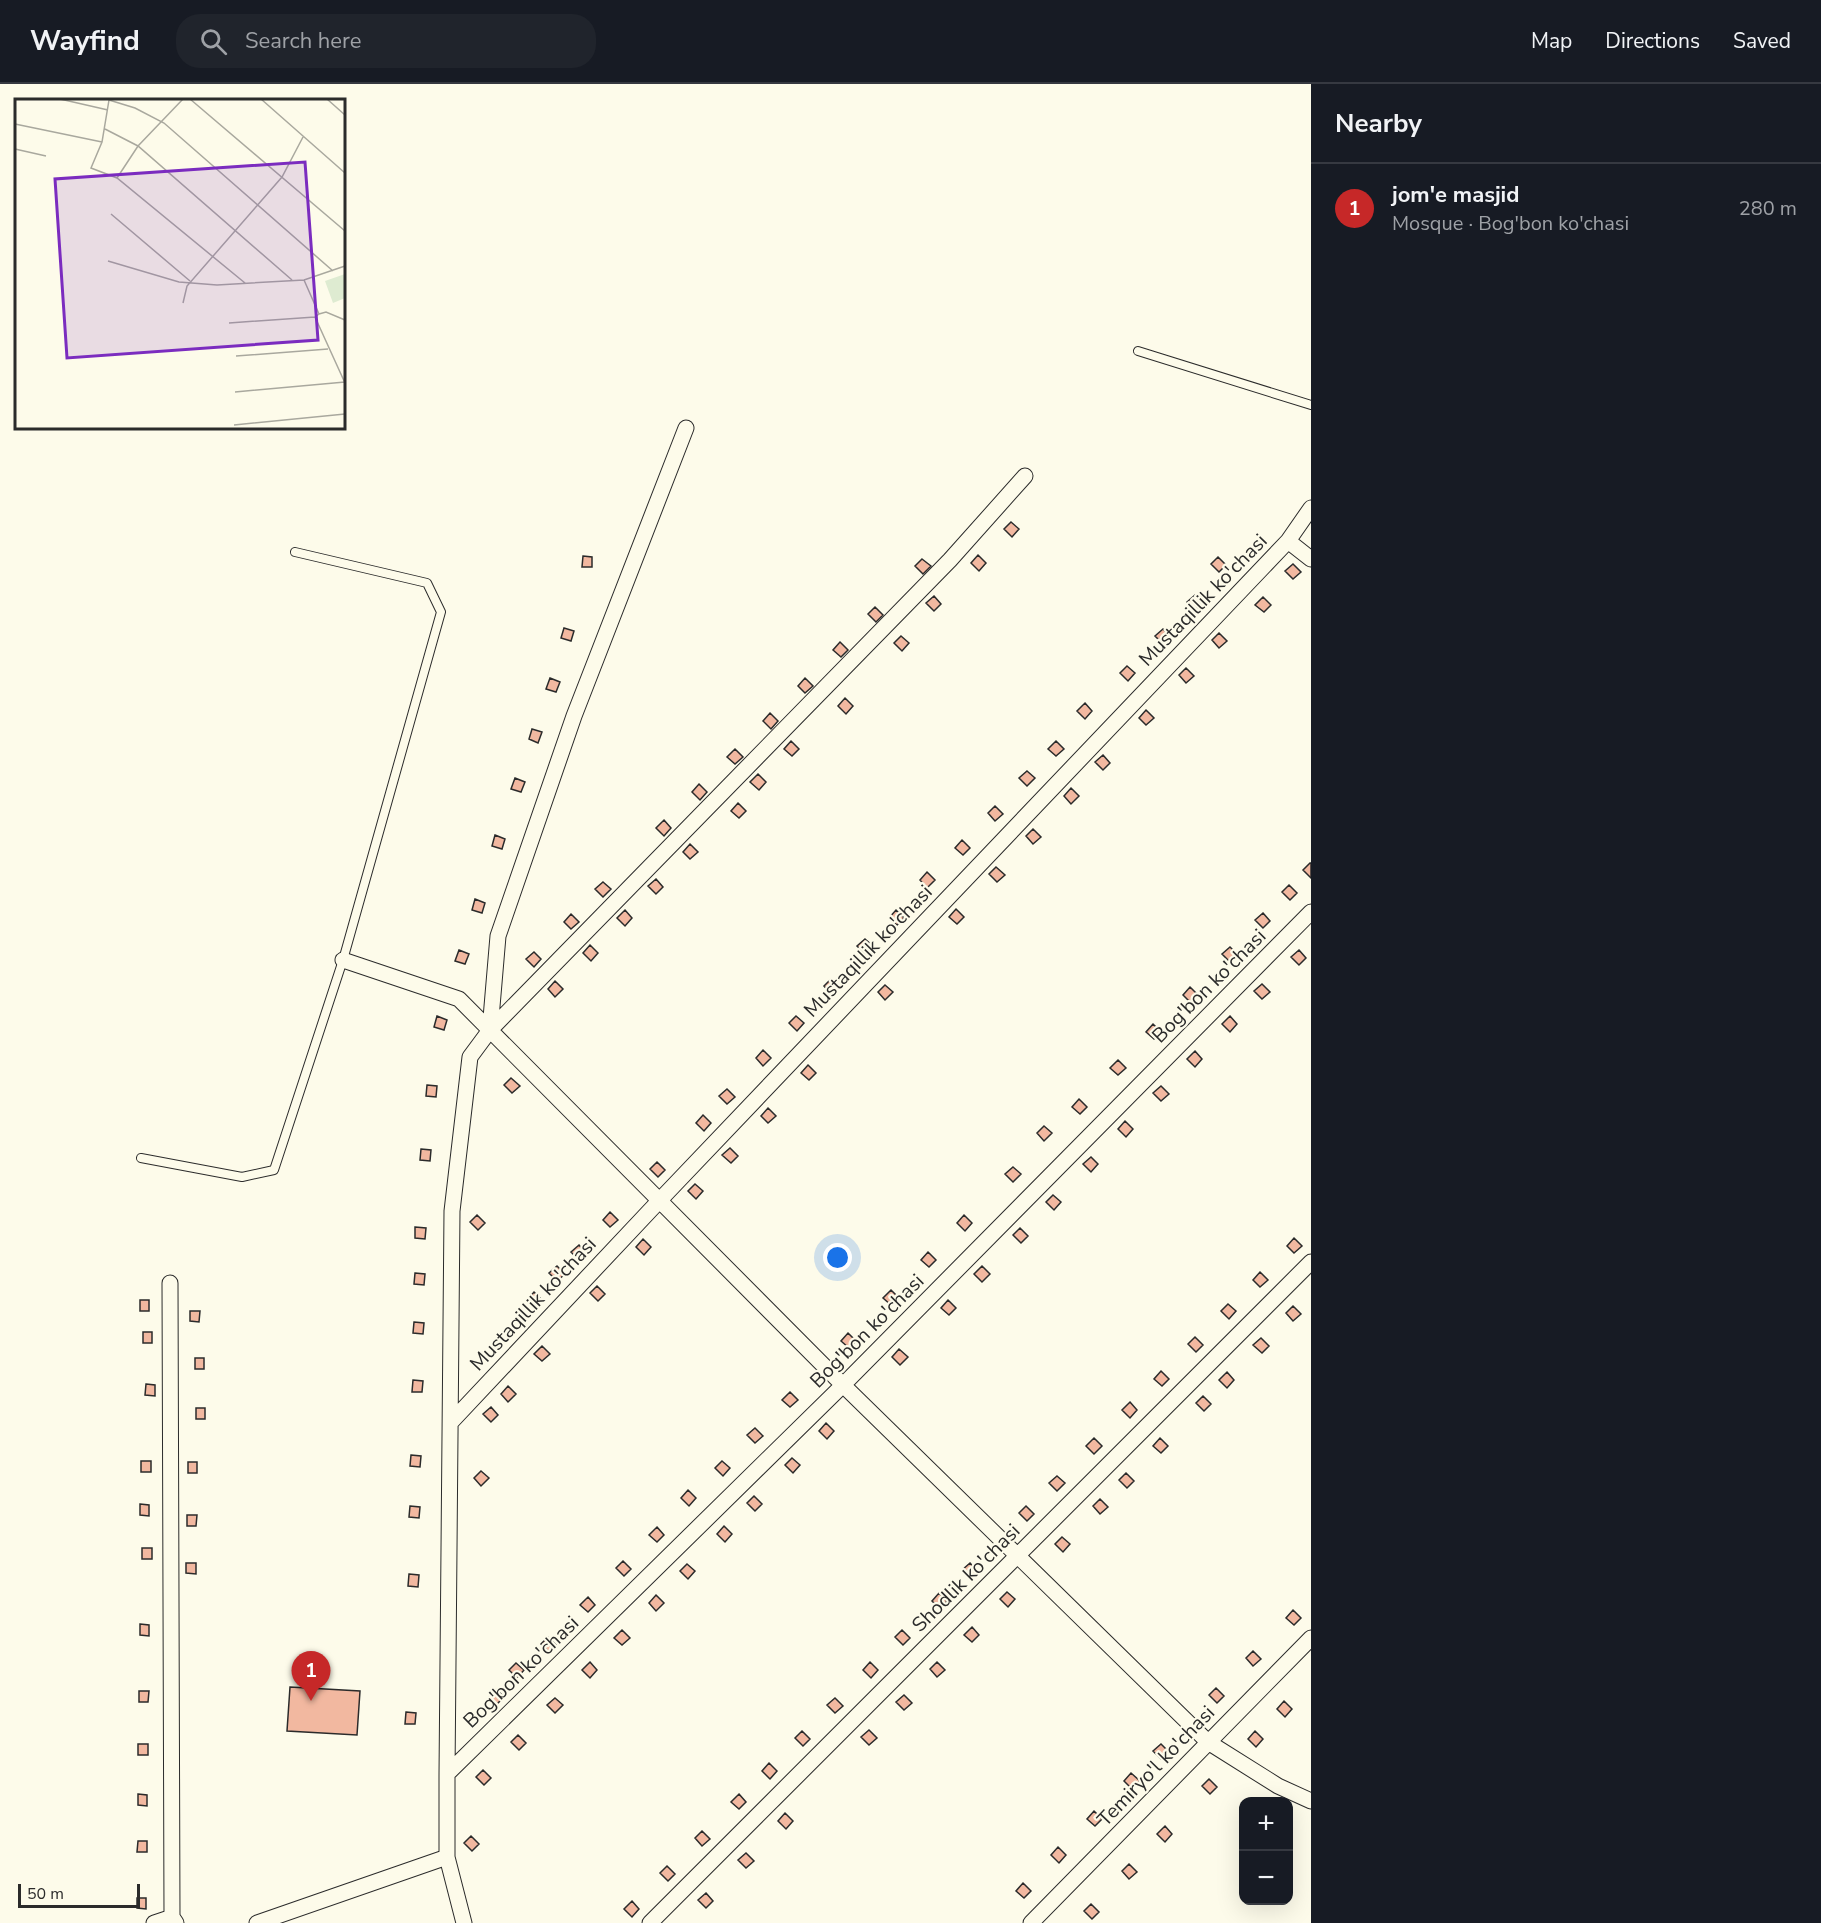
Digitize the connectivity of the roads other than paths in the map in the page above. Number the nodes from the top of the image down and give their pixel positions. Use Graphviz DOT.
graph roads {
  1 [pos="1138,351"];
  2 [pos="1311,405"];
  3 [pos="686,428"];
  4 [pos="1025,476"];
  5 [pos="1311,508"];
  6 [pos="1288,542"];
  7 [pos="295,552"];
  8 [pos="1311,559"];
  9 [pos="1311,912"];
  10 [pos="343,960"];
  11 [pos="490,1030"];
  12 [pos="141,1158"];
  13 [pos="659,1201"];
  14 [pos="1311,1262"];
  15 [pos="170,1283"];
  16 [pos="843,1385"];
  17 [pos="452,1421"];
  18 [pos="1016,1556"];
  19 [pos="1311,1638"];
  20 [pos="1209,1742"];
  21 [pos="447,1774"];
  22 [pos="1311,1801"];
  23 [pos="447,1857"];
  24 [pos="174,1920"];
  25 [pos="154,1923"];
  26 [pos="257,1923"];
  27 [pos="464,1923"];
  28 [pos="650,1923"];
  29 [pos="1031,1923"];
  1 -- 2 [label="lane"];
  3 -- 11 [label="street"];
  4 -- 11 [label="street, Bog'bon ko'chasi"];
  5 -- 6 [label="street, Mustaqillik ko'chasi"];
  6 -- 8 [label="street"];
  6 -- 13 [label="street, Mustaqillik ko'chasi"];
  7 -- 10 [label="lane"];
  9 -- 16 [label="street, Bog'bon ko'chasi"];
  10 -- 11 [label="street"];
  10 -- 12 [label="lane"];
  11 -- 13 [label="street"];
  11 -- 17 [label="street, Bog'bon ko'chasi"];
  13 -- 16 [label="street"];
  13 -- 17 [label="street, Mustaqillik ko'chasi"];
  14 -- 18 [label="street, Shodlik ko'chasi"];
  15 -- 24 [label="street"];
  16 -- 18 [label="street"];
  16 -- 21 [label="street, Bog'bon ko'chasi"];
  17 -- 21 [label="street, Bog'bon ko'chasi"];
  18 -- 20 [label="street"];
  18 -- 28 [label="street, Shodlik ko'chasi"];
  19 -- 20 [label="street, Temiryo'l ko'chasi"];
  20 -- 22 [label="street"];
  20 -- 29 [label="street, Temiryo'l ko'chasi"];
  21 -- 23 [label="street, Bog'bon ko'chasi"];
  23 -- 26 [label="street"];
  23 -- 27 [label="street, Bog'bon ko'chasi"];
  24 -- 25 [label="street"];
}
